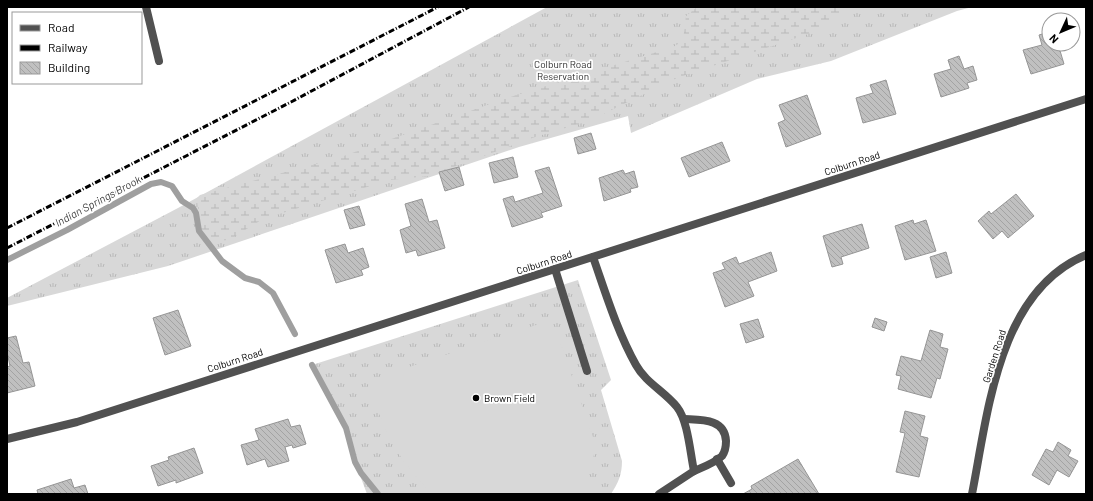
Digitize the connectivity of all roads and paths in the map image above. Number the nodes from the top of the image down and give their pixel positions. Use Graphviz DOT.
graph roads {
  1 [pos="146,7"];
  2 [pos="159,61"];
  3 [pos="1086,99"];
  4 [pos="1086,255"];
  5 [pos="593,257"];
  6 [pos="555,269"];
  7 [pos="587,371"];
  8 [pos="684,419"];
  9 [pos="7,439"];
  10 [pos="717,459"];
  11 [pos="694,471"];
  12 [pos="731,482"];
  13 [pos="659,494"];
  14 [pos="972,494"];
  1 -- 2 [label="street"];
  3 -- 5 [label="street, Colburn Road"];
  4 -- 14 [label="street, Garden Road"];
  5 -- 6 [label="street, Colburn Road"];
  5 -- 8 [label="street"];
  6 -- 7 [label="street"];
  6 -- 9 [label="street, Colburn Road"];
  8 -- 10 [label="street"];
  8 -- 11 [label="street"];
  10 -- 11 [label="street"];
  10 -- 12 [label="street"];
  11 -- 13 [label="street"];
}
